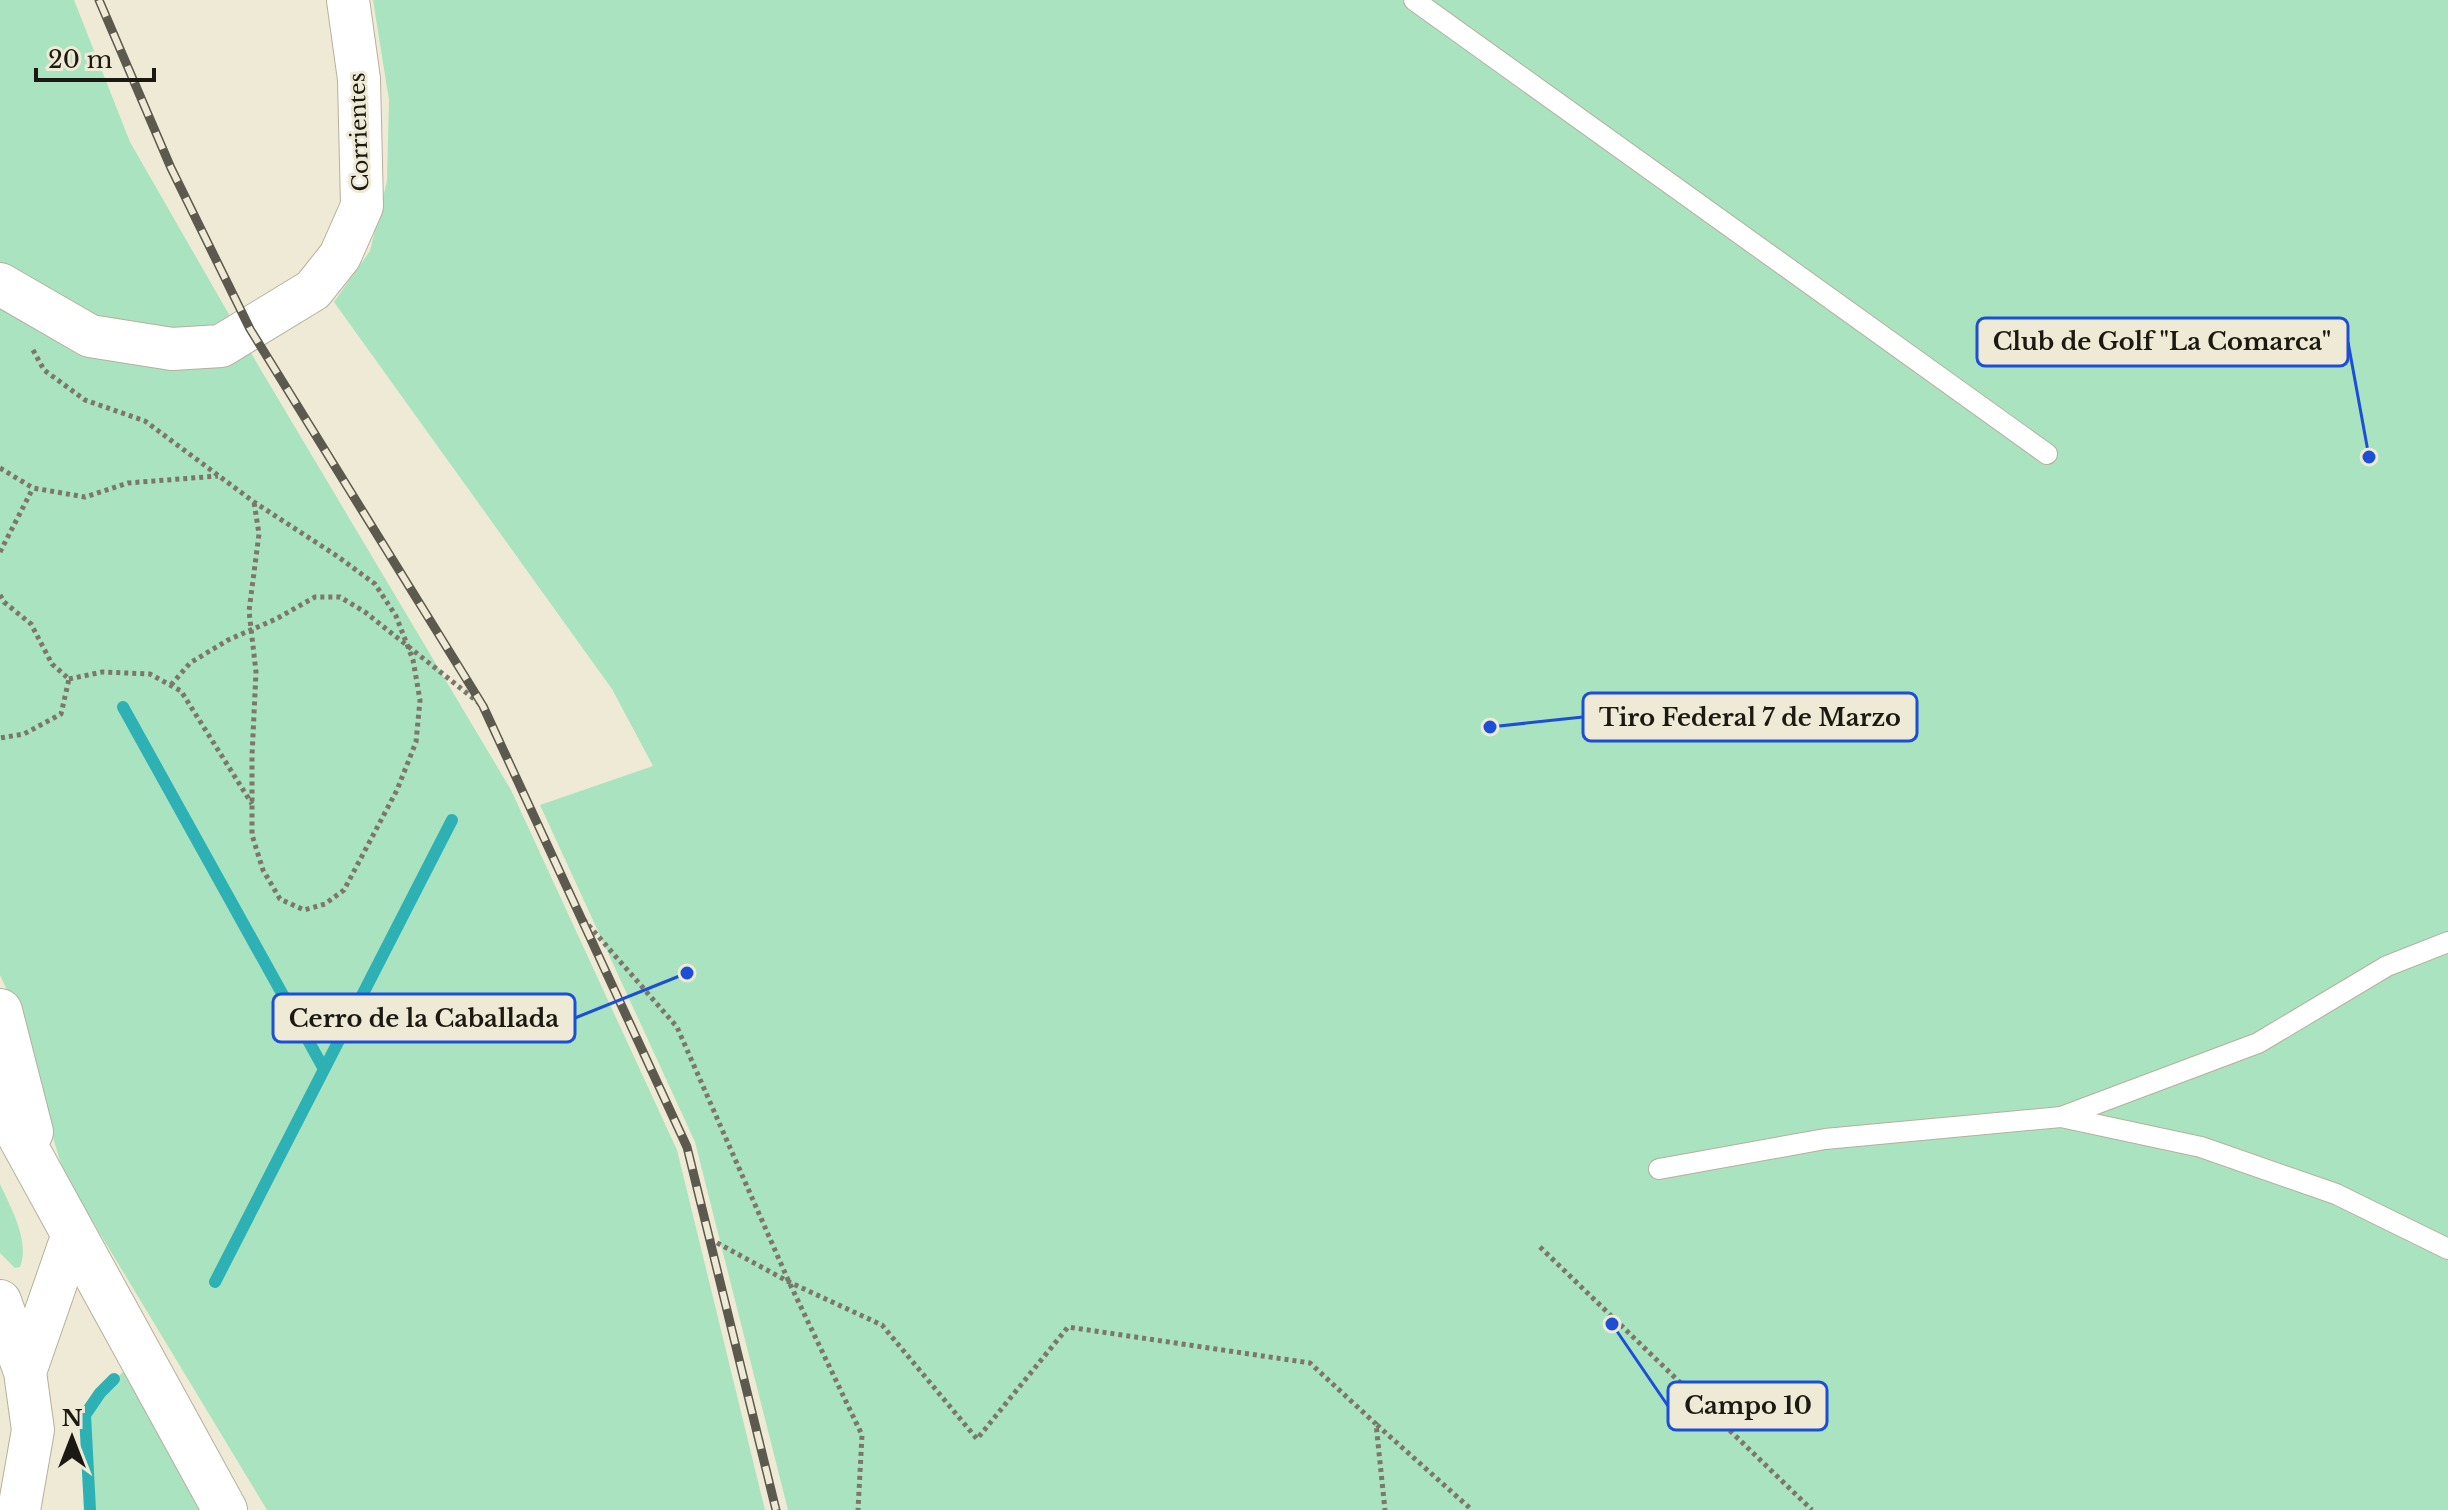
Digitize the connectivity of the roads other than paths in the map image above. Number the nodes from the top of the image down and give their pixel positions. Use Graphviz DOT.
graph roads {
  1 [pos="348,0"];
  2 [pos="1414,0"];
  3 [pos="0,284"];
  4 [pos="2047,454"];
  5 [pos="2448,942"];
  6 [pos="0,1011"];
  7 [pos="0,1100"];
  8 [pos="2061,1117"];
  9 [pos="1659,1169"];
  10 [pos="42,1177"];
  11 [pos="73,1234"];
  12 [pos="2448,1249"];
  13 [pos="0,1301"];
  14 [pos="25,1372"];
  15 [pos="19,1510"];
  16 [pos="225,1510"];
  1 -- 3 [label="street, Corrientes"];
  2 -- 4 [label="lane"];
  5 -- 8 [label="lane"];
  6 -- 10 [label="main road"];
  7 -- 10 [label="main road"];
  8 -- 9 [label="lane"];
  8 -- 12 [label="lane"];
  10 -- 11 [label="main road"];
  11 -- 14 [label="street"];
  11 -- 16 [label="main road"];
  13 -- 14 [label="street"];
  14 -- 15 [label="street"];
}
